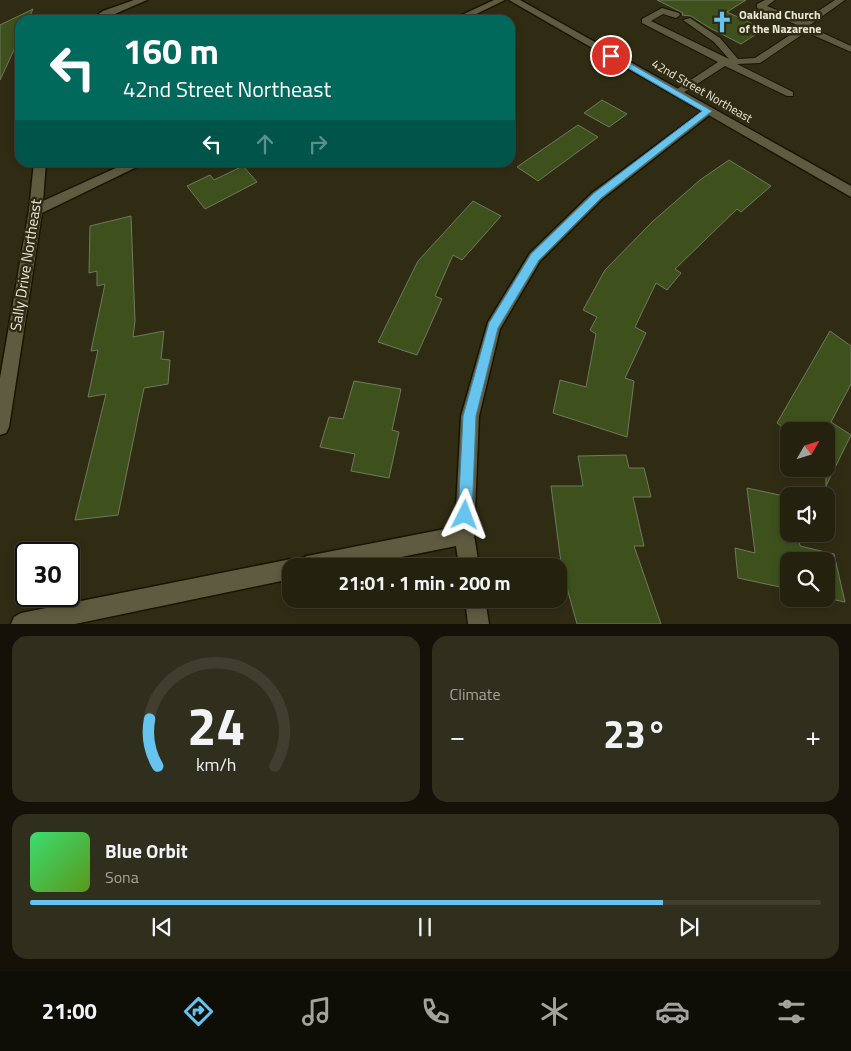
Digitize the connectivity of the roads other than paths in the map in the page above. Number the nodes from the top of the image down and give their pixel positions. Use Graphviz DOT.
graph roads {
  1 [pos="143,0"];
  2 [pos="501,0"];
  3 [pos="513,0"];
  4 [pos="771,0"];
  5 [pos="836,1"];
  6 [pos="103,15"];
  7 [pos="467,15"];
  8 [pos="676,15"];
  9 [pos="687,20"];
  10 [pos="804,27"];
  11 [pos="851,49"];
  12 [pos="730,62"];
  13 [pos="677,93"];
  14 [pos="790,94"];
  15 [pos="708,111"];
  16 [pos="40,167"];
  17 [pos="129,167"];
  18 [pos="851,192"];
  19 [pos="36,210"];
  20 [pos="0,427"];
  21 [pos="464,535"];
  22 [pos="348,558"];
  23 [pos="468,558"];
  24 [pos="282,572"];
  25 [pos="476,608"];
  26 [pos="21,624"];
  27 [pos="479,624"];
  1 -- 6 [label="street"];
  2 -- 7 [label="street"];
  3 -- 13 [label="street, 42nd Street Northeast"];
  4 -- 10 [label="lane"];
  5 -- 10 [label="lane"];
  8 -- 12 [label="lane"];
  9 -- 12 [label="lane"];
  10 -- 11 [label="lane"];
  10 -- 12 [label="lane"];
  12 -- 13 [label="lane"];
  12 -- 14 [label="lane"];
  13 -- 15 [label="street, 42nd Street Northeast"];
  15 -- 18 [label="street, 42nd Street Northeast"];
  15 -- 21 [label="street"];
  16 -- 19 [label="street, Sally Drive Northeast"];
  17 -- 19 [label="street"];
  19 -- 20 [label="street, Sally Drive Northeast"];
  21 -- 22 [label="street"];
  21 -- 23 [label="street"];
  24 -- 26 [label="street"];
  25 -- 27 [label="street"];
}
